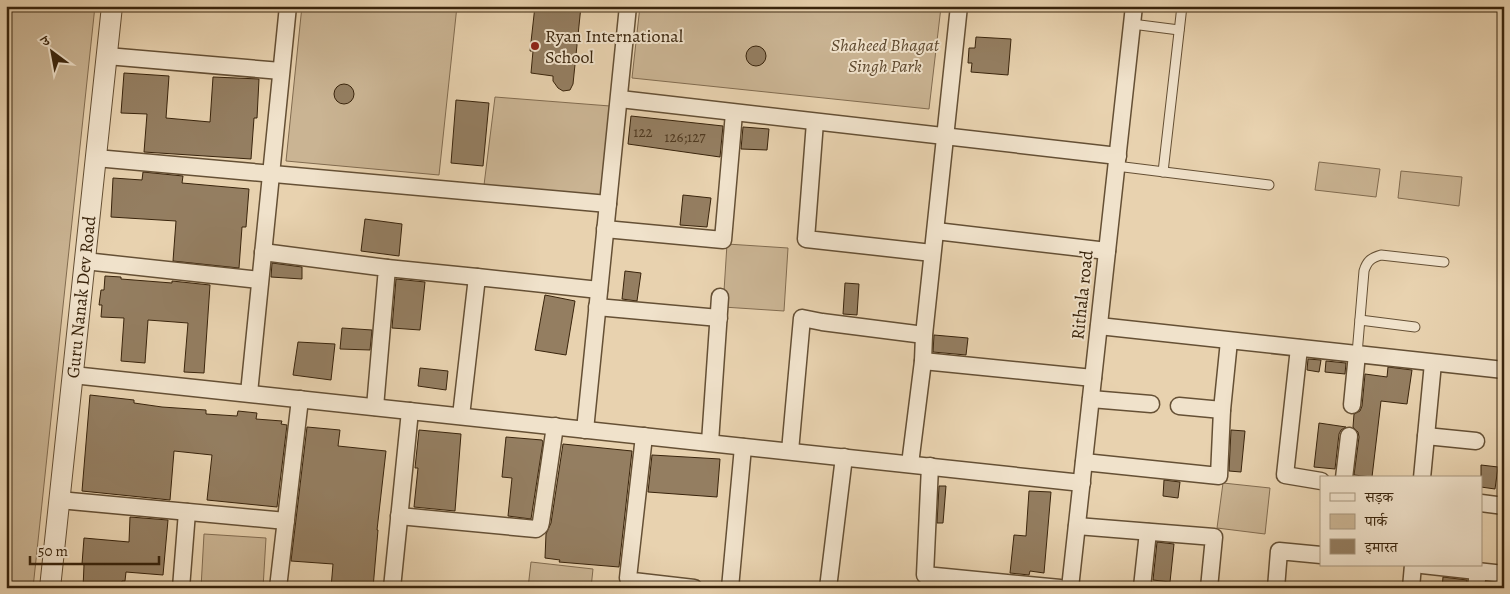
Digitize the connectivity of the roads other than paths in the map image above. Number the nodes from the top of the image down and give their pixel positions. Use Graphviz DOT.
graph roads {
  1 [pos="112,6"];
  2 [pos="288,6"];
  3 [pos="628,6"];
  4 [pos="959,6"];
  5 [pos="1128,6"];
  6 [pos="1134,6"];
  7 [pos="1182,6"];
  8 [pos="1132,24"];
  9 [pos="1180,30"];
  10 [pos="107,56"];
  11 [pos="281,71"];
  12 [pos="620,99"];
  13 [pos="734,113"];
  14 [pos="815,122"];
  15 [pos="945,137"];
  16 [pos="96,158"];
  17 [pos="1117,161"];
  18 [pos="1163,172"];
  19 [pos="271,173"];
  20 [pos="1270,185"];
  21 [pos="608,204"];
  22 [pos="605,229"];
  23 [pos="936,231"];
  24 [pos="1107,251"];
  25 [pos="263,252"];
  26 [pos="932,253"];
  27 [pos="85,261"];
  28 [pos="1444,262"];
  29 [pos="387,268"];
  30 [pos="477,277"];
  31 [pos="259,280"];
  32 [pos="599,290"];
  33 [pos="720,297"];
  34 [pos="597,307"];
  35 [pos="719,318"];
  36 [pos="1360,320"];
  37 [pos="1099,326"];
  38 [pos="1414,327"];
  39 [pos="924,334"];
  40 [pos="1230,341"];
  41 [pos="1299,348"];
  42 [pos="1357,354"];
  43 [pos="923,361"];
  44 [pos="1433,363"];
  45 [pos="1504,370"];
  46 [pos="73,375"];
  47 [pos="1093,378"];
  48 [pos="249,393"];
  49 [pos="300,399"];
  50 [pos="1091,399"];
  51 [pos="1150,404"];
  52 [pos="1352,405"];
  53 [pos="1179,406"];
  54 [pos="375,407"];
  55 [pos="1222,410"];
  56 [pos="410,411"];
  57 [pos="462,416"];
  58 [pos="555,426"];
  59 [pos="585,430"];
  60 [pos="644,436"];
  61 [pos="1349,436"];
  62 [pos="1426,436"];
  63 [pos="1476,441"];
  64 [pos="710,442"];
  65 [pos="743,446"];
  66 [pos="790,451"];
  67 [pos="844,457"];
  68 [pos="1084,462"];
  69 [pos="910,464"];
  70 [pos="930,466"];
  71 [pos="1344,476"];
  72 [pos="1422,476"];
  73 [pos="1320,481"];
  74 [pos="1082,483"];
  75 [pos="59,500"];
  76 [pos="1482,503"];
  77 [pos="1504,506"];
  78 [pos="187,512"];
  79 [pos="399,516"];
  80 [pos="286,521"];
  81 [pos="1077,526"];
  82 [pos="1148,532"];
  83 [pos="1320,555"];
  84 [pos="1413,566"];
  85 [pos="1431,566"];
  86 [pos="1478,571"];
  87 [pos="1504,574"];
  88 [pos="1142,586"];
  89 [pos="50,588"];
  90 [pos="181,588"];
  91 [pos="278,588"];
  92 [pos="392,588"];
  93 [pos="694,588"];
  94 [pos="730,588"];
  95 [pos="828,588"];
  96 [pos="1060,588"];
  97 [pos="1070,588"];
  98 [pos="1209,588"];
  99 [pos="1276,588"];
  100 [pos="1411,588"];
  101 [pos="1476,588"];
  1 -- 10 [label="street, Guru Nanak Dev Road"];
  2 -- 11 [label="street"];
  3 -- 12 [label="street"];
  4 -- 15 [label="street"];
  5 -- 6 [label="street"];
  6 -- 8 [label="street, Rithala road"];
  7 -- 9 [label="lane"];
  8 -- 9 [label="lane"];
  8 -- 17 [label="street, Rithala road"];
  9 -- 18 [label="lane"];
  10 -- 11 [label="street"];
  10 -- 16 [label="street, Guru Nanak Dev Road"];
  11 -- 19 [label="street"];
  12 -- 13 [label="street"];
  12 -- 21 [label="street"];
  13 -- 14 [label="street"];
  13 -- 22 [label="street"];
  14 -- 15 [label="street"];
  14 -- 26 [label="street"];
  15 -- 17 [label="street"];
  15 -- 23 [label="street"];
  16 -- 19 [label="street"];
  16 -- 27 [label="street, Guru Nanak Dev Road"];
  17 -- 18 [label="lane"];
  17 -- 24 [label="street, Rithala road"];
  18 -- 20 [label="lane"];
  19 -- 21 [label="street"];
  19 -- 25 [label="street"];
  21 -- 22 [label="street"];
  22 -- 32 [label="street"];
  23 -- 24 [label="street"];
  23 -- 26 [label="street"];
  24 -- 37 [label="street, Rithala road"];
  25 -- 29 [label="street"];
  25 -- 31 [label="street"];
  26 -- 39 [label="street"];
  27 -- 31 [label="street"];
  27 -- 46 [label="street, Guru Nanak Dev Road"];
  28 -- 36 [label="lane"];
  29 -- 30 [label="street"];
  29 -- 54 [label="street"];
  30 -- 32 [label="street"];
  30 -- 57 [label="street"];
  31 -- 48 [label="street"];
  32 -- 34 [label="street"];
  33 -- 35 [label="street"];
  34 -- 35 [label="street"];
  34 -- 59 [label="street"];
  35 -- 64 [label="street"];
  36 -- 38 [label="lane"];
  36 -- 42 [label="lane"];
  37 -- 40 [label="street"];
  37 -- 47 [label="street, Rithala road"];
  39 -- 43 [label="street"];
  39 -- 66 [label="street"];
  40 -- 41 [label="street"];
  40 -- 55 [label="street"];
  41 -- 42 [label="street"];
  41 -- 73 [label="street"];
  42 -- 44 [label="street"];
  42 -- 52 [label="street"];
  43 -- 47 [label="street"];
  43 -- 69 [label="street"];
  44 -- 45 [label="street"];
  44 -- 62 [label="street"];
  46 -- 48 [label="street"];
  46 -- 75 [label="street, Guru Nanak Dev Road"];
  47 -- 50 [label="street, Rithala road"];
  48 -- 49 [label="street"];
  49 -- 54 [label="street"];
  49 -- 80 [label="street"];
  50 -- 51 [label="street"];
  50 -- 68 [label="street, Rithala road"];
  53 -- 55 [label="street"];
  54 -- 56 [label="street"];
  55 -- 68 [label="street"];
  56 -- 57 [label="street"];
  56 -- 79 [label="street"];
  57 -- 58 [label="street"];
  58 -- 59 [label="street"];
  58 -- 79 [label="street"];
  59 -- 60 [label="street"];
  60 -- 64 [label="street"];
  60 -- 93 [label="street"];
  61 -- 71 [label="street"];
  62 -- 63 [label="street"];
  62 -- 72 [label="street"];
  64 -- 65 [label="street"];
  65 -- 66 [label="street"];
  65 -- 94 [label="street"];
  66 -- 67 [label="street"];
  67 -- 69 [label="street"];
  67 -- 95 [label="street"];
  68 -- 74 [label="street, Rithala road"];
  69 -- 70 [label="street"];
  70 -- 74 [label="street"];
  70 -- 96 [label="street"];
  74 -- 81 [label="street, Rithala road"];
  75 -- 78 [label="street"];
  75 -- 89 [label="street, Guru Nanak Dev Road"];
  76 -- 77 [label="street"];
  78 -- 80 [label="street"];
  78 -- 90 [label="street"];
  79 -- 92 [label="street"];
  80 -- 91 [label="street"];
  81 -- 82 [label="street"];
  81 -- 97 [label="street, Rithala road"];
  82 -- 88 [label="street"];
  82 -- 98 [label="street"];
  83 -- 99 [label="street"];
  84 -- 100 [label="street"];
  85 -- 86 [label="street"];
  86 -- 87 [label="street"];
  86 -- 101 [label="street"];
}
